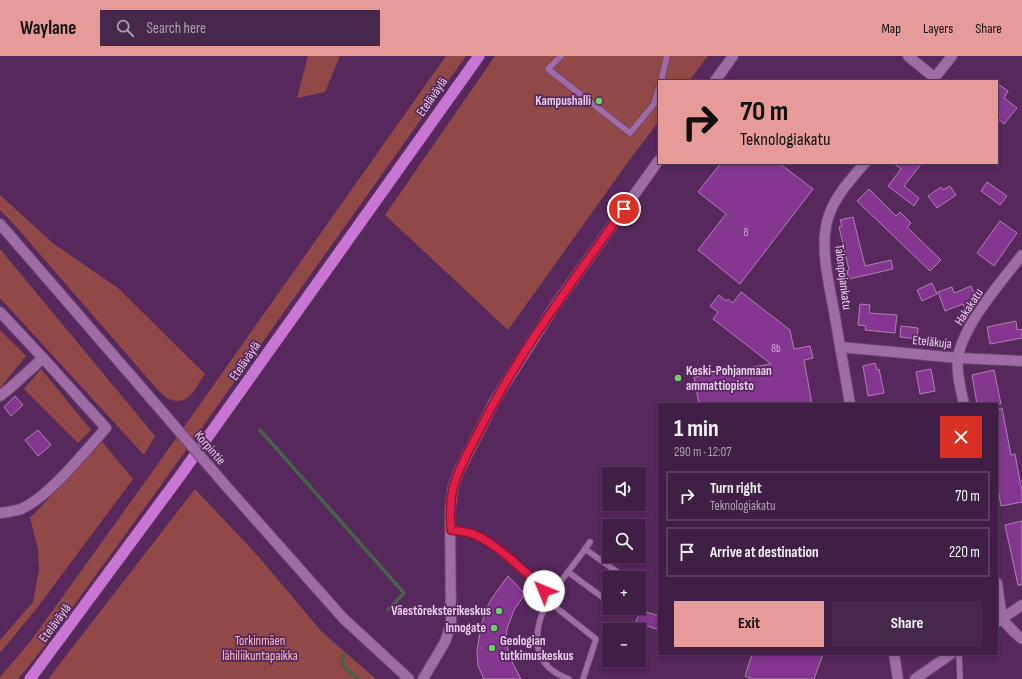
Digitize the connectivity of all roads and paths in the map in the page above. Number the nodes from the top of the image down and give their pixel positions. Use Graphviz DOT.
graph roads {
  1 [pos="479,56"];
  2 [pos="561,56"];
  3 [pos="667,56"];
  4 [pos="733,56"];
  5 [pos="908,56"];
  6 [pos="952,56"];
  7 [pos="661,80"];
  8 [pos="716,80"];
  9 [pos="934,80"];
  10 [pos="658,90"];
  11 [pos="654,104"];
  12 [pos="658,107"];
  13 [pos="658,161"];
  14 [pos="864,164"];
  15 [pos="0,224"];
  16 [pos="1022,255"];
  17 [pos="0,312"];
  18 [pos="840,347"];
  19 [pos="43,358"];
  20 [pos="958,358"];
  21 [pos="1022,361"];
  22 [pos="0,396"];
  23 [pos="850,403"];
  24 [pos="964,403"];
  25 [pos="0,513"];
  26 [pos="451,530"];
  27 [pos="590,542"];
  28 [pos="585,549"];
  29 [pos="616,571"];
  30 [pos="568,572"];
  31 [pos="602,597"];
  32 [pos="549,598"];
  33 [pos="998,602"];
  34 [pos="1022,605"];
  35 [pos="999,620"];
  36 [pos="1022,639"];
  37 [pos="894,655"];
  38 [pos="950,655"];
  39 [pos="958,655"];
  40 [pos="30,679"];
  41 [pos="409,679"];
  42 [pos="423,679"];
  43 [pos="569,679"];
  44 [pos="583,679"];
  45 [pos="898,679"];
  46 [pos="915,679"];
  47 [pos="960,679"];
  1 -- 40 [label="highway, Eteläväylä"];
  2 -- 11 [label="lane"];
  3 -- 7 [label="lane"];
  4 -- 8 [label="street"];
  5 -- 9 [label="street"];
  6 -- 9 [label="street"];
  10 -- 11 [label="lane"];
  11 -- 12 [label="lane"];
  13 -- 26 [label="street"];
  14 -- 18 [label="street, Talonpojankatu"];
  15 -- 41 [label="street, Korpintie, bridge"];
  16 -- 20 [label="street, Hakakatu"];
  17 -- 19 [label="street"];
  18 -- 20 [label="street, Eteläkuja"];
  18 -- 23 [label="street, Talonpojankatu"];
  19 -- 22 [label="street"];
  19 -- 25 [label="street"];
  20 -- 21 [label="street, Eteläkuja"];
  20 -- 24 [label="street, Hakakatu"];
  26 -- 32 [label="lane"];
  26 -- 42 [label="street"];
  27 -- 28 [label="lane"];
  28 -- 29 [label="lane"];
  28 -- 30 [label="lane"];
  30 -- 31 [label="lane"];
  30 -- 32 [label="lane"];
  32 -- 43 [label="lane"];
  32 -- 44 [label="lane"];
  33 -- 35 [label="street"];
  34 -- 35 [label="street"];
  35 -- 36 [label="street"];
  37 -- 45 [label="street"];
  38 -- 46 [label="street"];
  39 -- 47 [label="lane"];
}
